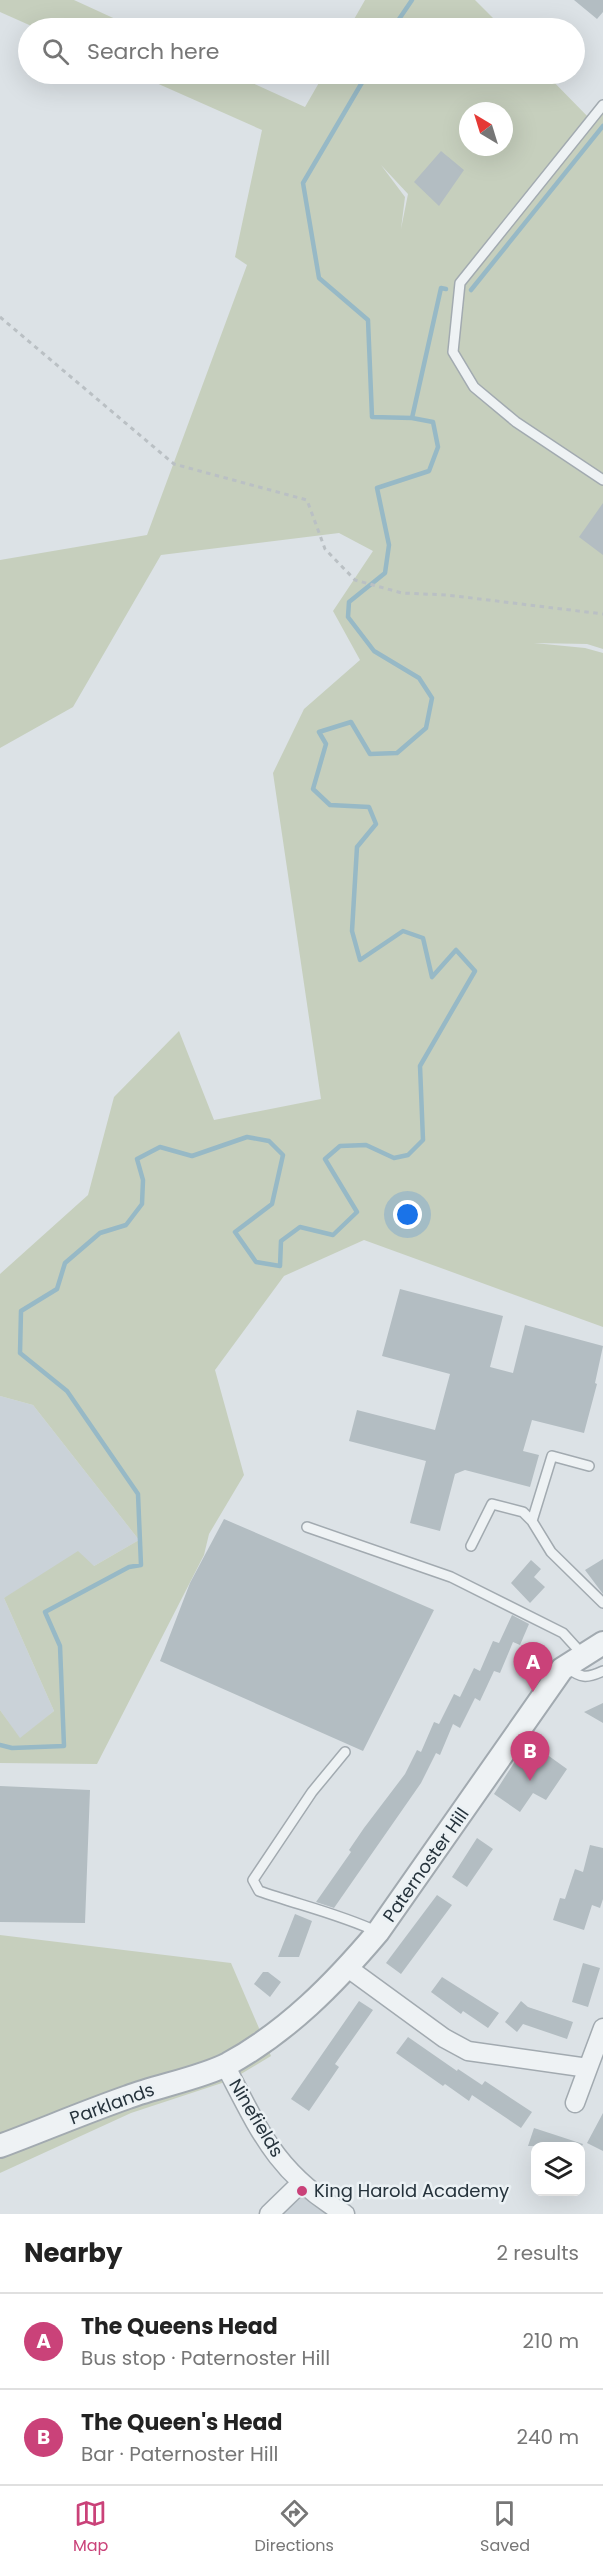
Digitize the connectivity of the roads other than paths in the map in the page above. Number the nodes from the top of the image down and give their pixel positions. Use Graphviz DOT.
graph roads {
  1 [pos="603,105"];
  2 [pos="603,480"];
  3 [pos="589,1466"];
  4 [pos="532,1521"];
  5 [pos="307,1527"];
  6 [pos="471,1546"];
  7 [pos="603,1604"];
  8 [pos="603,1643"];
  9 [pos="574,1661"];
  10 [pos="603,1671"];
  11 [pos="345,1752"];
  12 [pos="378,1932"];
  13 [pos="348,1968"];
  14 [pos="603,2028"];
  15 [pos="225,2065"];
  16 [pos="588,2068"];
  17 [pos="575,2103"];
  18 [pos="0,2146"];
  19 [pos="301,2183"];
  20 [pos="269,2214"];
  21 [pos="345,2214"];
  1 -- 2 [label="lane"];
  3 -- 4 [label="lane"];
  4 -- 6 [label="lane"];
  4 -- 7 [label="lane"];
  5 -- 9 [label="lane"];
  8 -- 9 [label="street, Paternoster Hill"];
  9 -- 10 [label="lane"];
  9 -- 12 [label="street, Paternoster Hill"];
  11 -- 12 [label="lane"];
  12 -- 13 [label="street, Paternoster Hill"];
  13 -- 15 [label="street, Paternoster Hill"];
  13 -- 16 [label="street"];
  14 -- 16 [label="street"];
  15 -- 18 [label="street, Parklands"];
  15 -- 19 [label="street, Ninefields"];
  16 -- 17 [label="street"];
  19 -- 20 [label="street"];
  19 -- 21 [label="street, Ninefields"];
}
